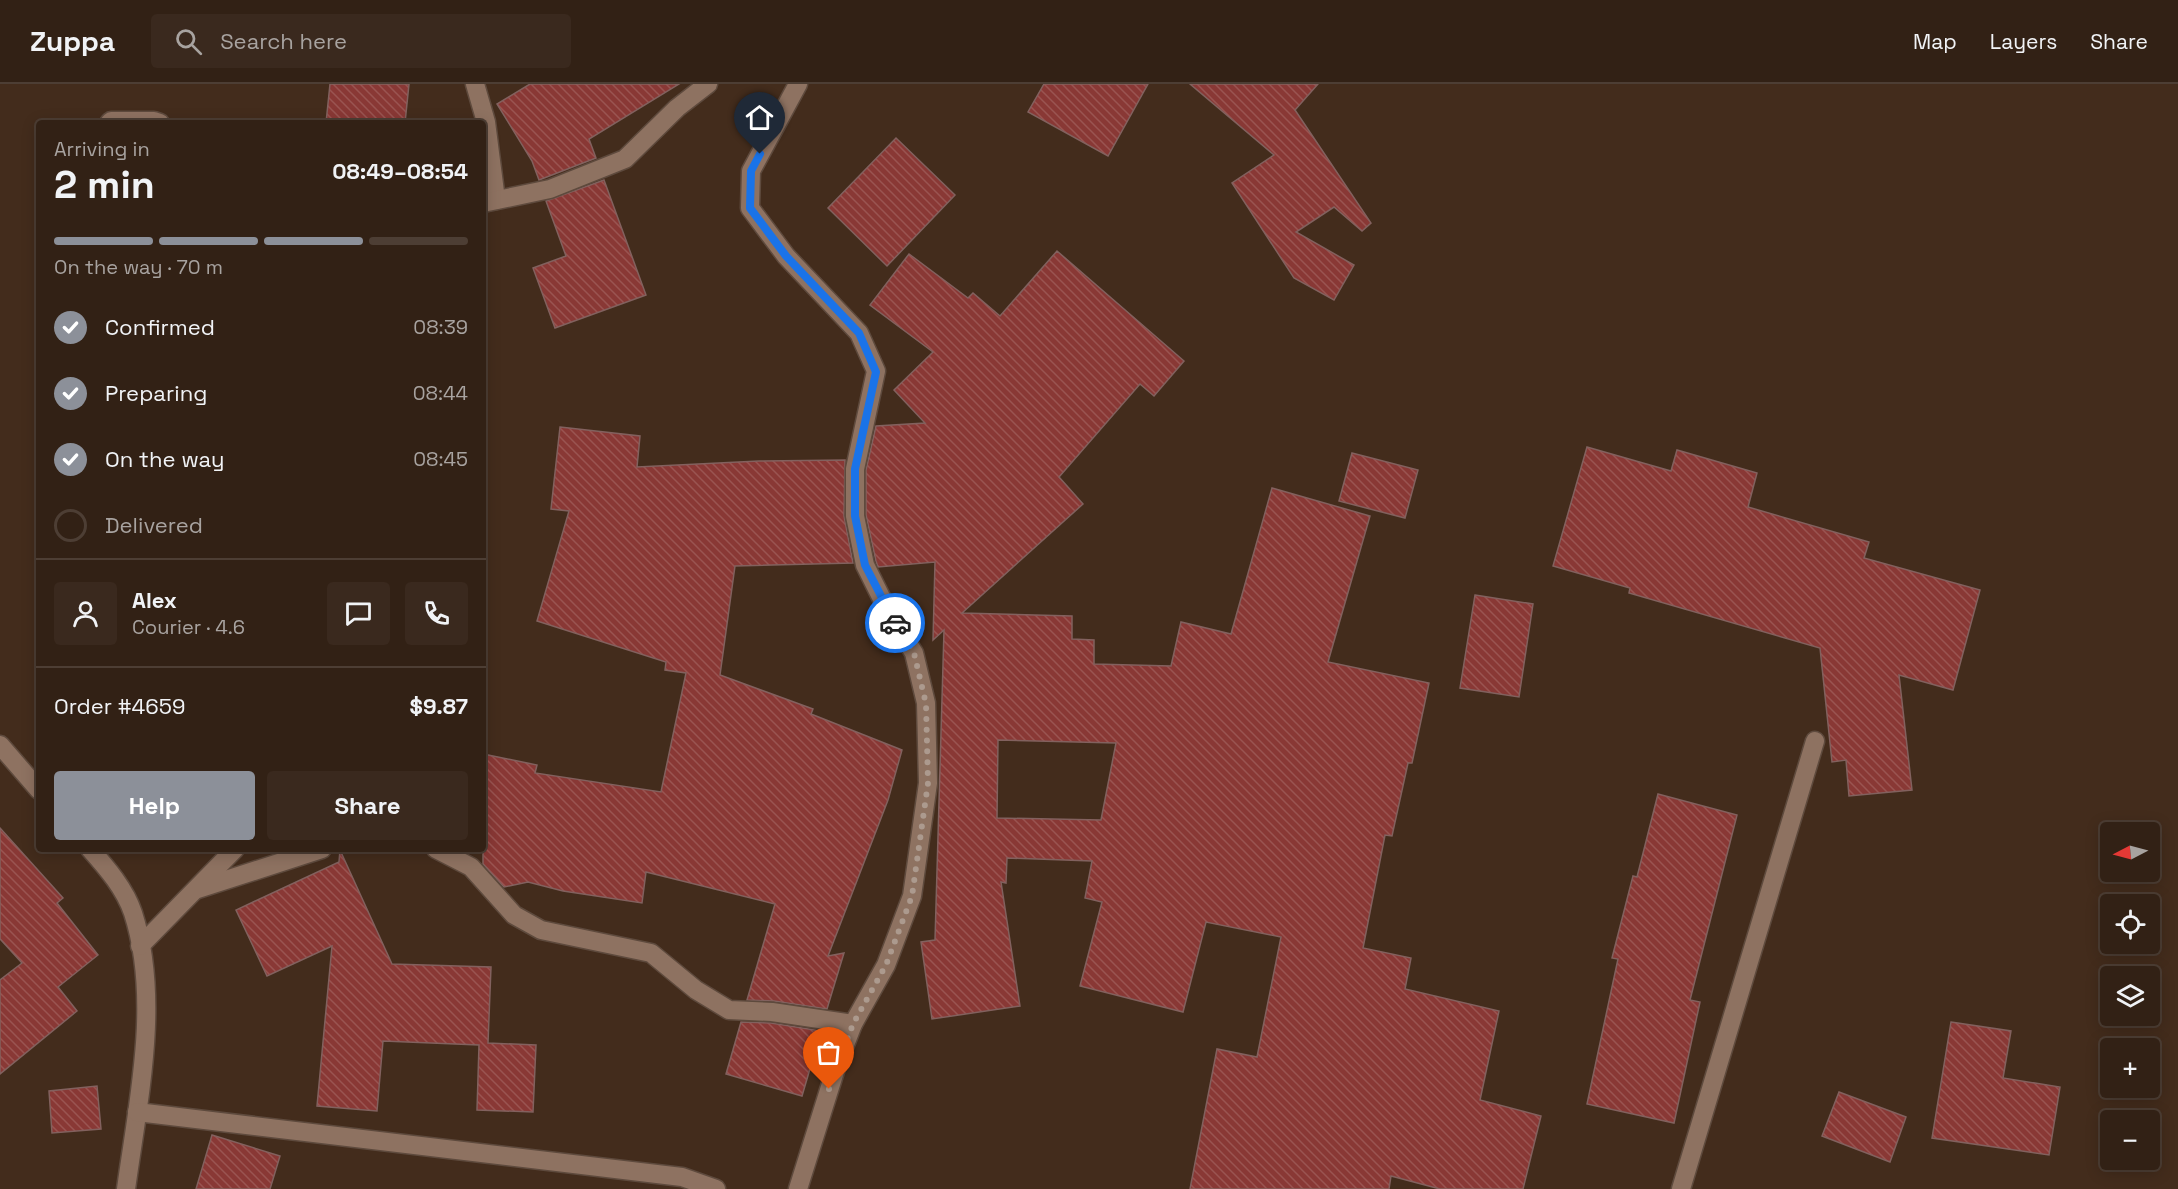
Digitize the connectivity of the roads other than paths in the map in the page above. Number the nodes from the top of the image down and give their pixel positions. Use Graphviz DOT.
graph roads {
  1 [pos="476,84"];
  2 [pos="708,84"];
  3 [pos="798,84"];
  4 [pos="485,120"];
  5 [pos="486,122"];
  6 [pos="489,201"];
  7 [pos="1815,741"];
  8 [pos="0,746"];
  9 [pos="36,787"];
  10 [pos="93,852"];
  11 [pos="232,852"];
  12 [pos="313,852"];
  13 [pos="442,852"];
  14 [pos="194,890"];
  15 [pos="140,946"];
  16 [pos="853,1024"];
  17 [pos="136,1112"];
  18 [pos="126,1189"];
  19 [pos="716,1189"];
  20 [pos="798,1189"];
  21 [pos="1682,1189"];
  1 -- 4 [label="street"];
  2 -- 6 [label="street"];
  3 -- 16 [label="street"];
  5 -- 6 [label="street"];
  7 -- 21 [label="street"];
  8 -- 9 [label="street"];
  10 -- 15 [label="street"];
  11 -- 14 [label="street"];
  12 -- 14 [label="street"];
  13 -- 16 [label="street"];
  14 -- 15 [label="street"];
  15 -- 17 [label="street"];
  16 -- 20 [label="street"];
  17 -- 18 [label="street"];
  17 -- 19 [label="street"];
}
